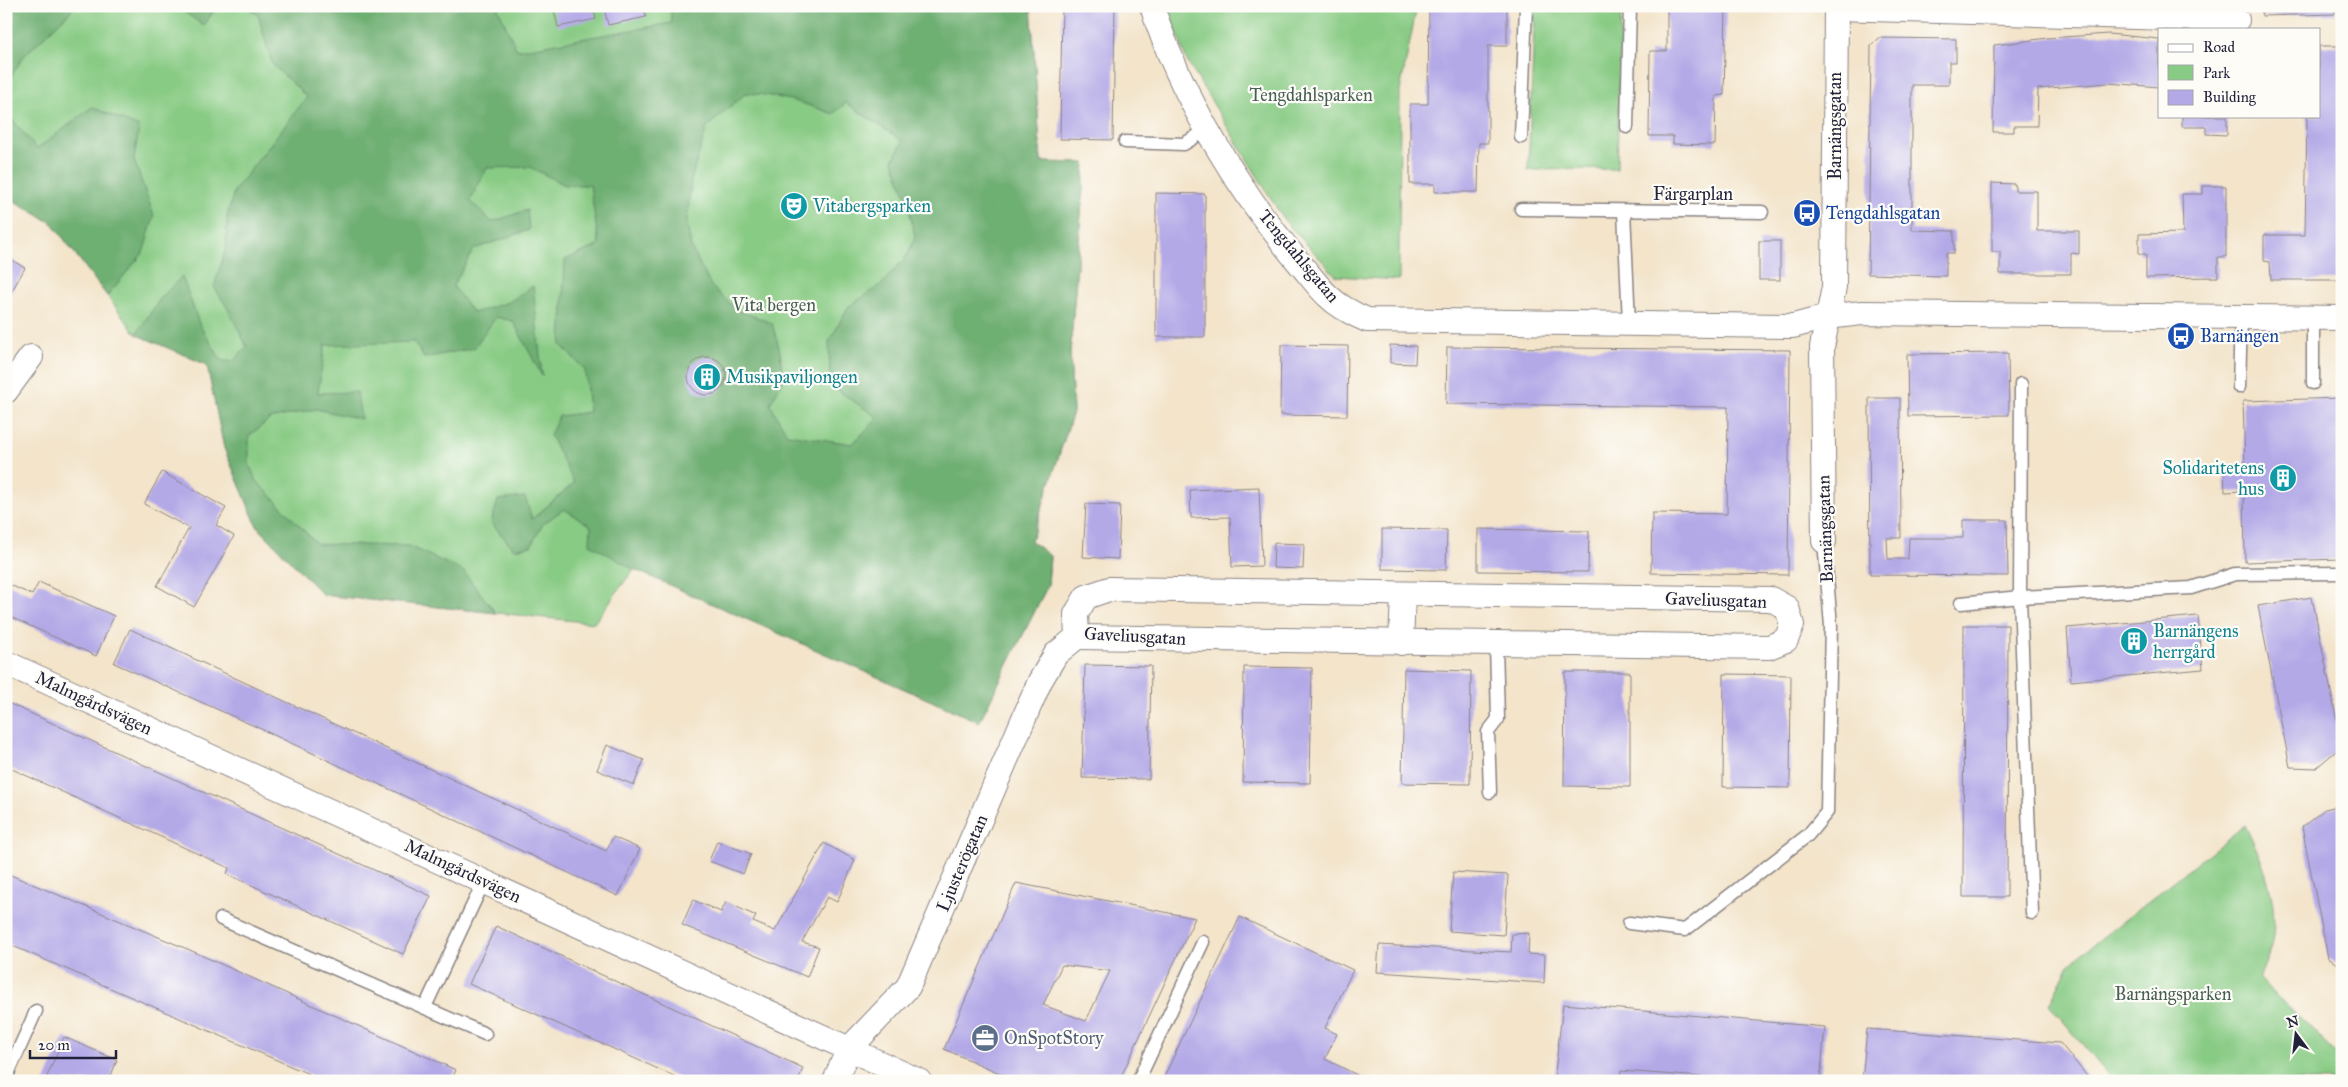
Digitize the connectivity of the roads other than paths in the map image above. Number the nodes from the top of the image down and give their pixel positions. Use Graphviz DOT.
graph roads {
  1 [pos="1152,6"];
  2 [pos="1526,6"];
  3 [pos="1630,6"];
  4 [pos="1836,7"];
  5 [pos="2237,20"];
  6 [pos="1627,127"];
  7 [pos="1208,129"];
  8 [pos="1521,137"];
  9 [pos="1125,142"];
  10 [pos="1521,209"];
  11 [pos="1624,211"];
  12 [pos="1762,212"];
  13 [pos="1827,317"];
  14 [pos="2241,317"];
  15 [pos="2313,318"];
  16 [pos="2342,318"];
  17 [pos="1629,323"];
  18 [pos="30,356"];
  19 [pos="2313,383"];
  20 [pos="2021,384"];
  21 [pos="2239,388"];
  22 [pos="6,391"];
  23 [pos="1824,541"];
  24 [pos="2342,573"];
  25 [pos="1403,595"];
  26 [pos="2020,597"];
  27 [pos="1961,603"];
  28 [pos="1077,636"];
  29 [pos="1401,643"];
  30 [pos="1496,644"];
  31 [pos="6,663"];
  32 [pos="1490,792"];
  33 [pos="484,881"];
  34 [pos="2032,913"];
  35 [pos="221,919"];
  36 [pos="1629,923"];
  37 [pos="1203,942"];
  38 [pos="425,1007"];
  39 [pos="36,1011"];
  40 [pos="485,1034"];
  41 [pos="848,1050"];
  42 [pos="6,1078"];
  43 [pos="835,1081"];
  44 [pos="919,1081"];
  45 [pos="1138,1081"];
  1 -- 7 [label="street, Tengdahlsgatan"];
  2 -- 8 [label="lane"];
  3 -- 6 [label="lane"];
  4 -- 5 [label="street"];
  4 -- 13 [label="street, Barnängsgatan"];
  7 -- 9 [label="lane"];
  7 -- 17 [label="street, Tengdahlsgatan"];
  10 -- 11 [label="lane, Färgarplan"];
  11 -- 12 [label="lane, Färgarplan"];
  11 -- 17 [label="lane"];
  13 -- 14 [label="street, Tengdahlsgatan"];
  13 -- 17 [label="street, Tengdahlsgatan"];
  13 -- 23 [label="street, Barnängsgatan"];
  14 -- 15 [label="street, Tengdahlsgatan"];
  14 -- 21 [label="lane"];
  15 -- 16 [label="street, Tengdahlsgatan"];
  15 -- 19 [label="lane"];
  18 -- 22 [label="street"];
  20 -- 26 [label="lane"];
  23 -- 36 [label="lane, Barnängsgatan"];
  24 -- 26 [label="lane"];
  25 -- 28 [label="street, Gaveliusgatan"];
  25 -- 29 [label="street"];
  25 -- 30 [label="street, Gaveliusgatan"];
  26 -- 27 [label="lane"];
  26 -- 34 [label="lane"];
  28 -- 29 [label="street, Gaveliusgatan"];
  28 -- 41 [label="street, Ljusterögatan"];
  29 -- 30 [label="street, Gaveliusgatan"];
  30 -- 32 [label="lane"];
  31 -- 33 [label="street, Malmgårdsvägen"];
  33 -- 38 [label="lane"];
  33 -- 41 [label="street, Malmgårdsvägen"];
  35 -- 38 [label="lane"];
  37 -- 45 [label="lane"];
  38 -- 40 [label="lane"];
  39 -- 42 [label="lane"];
  41 -- 43 [label="street, Ljusterögatan"];
  41 -- 44 [label="street, Malmgårdsvägen"];
}
